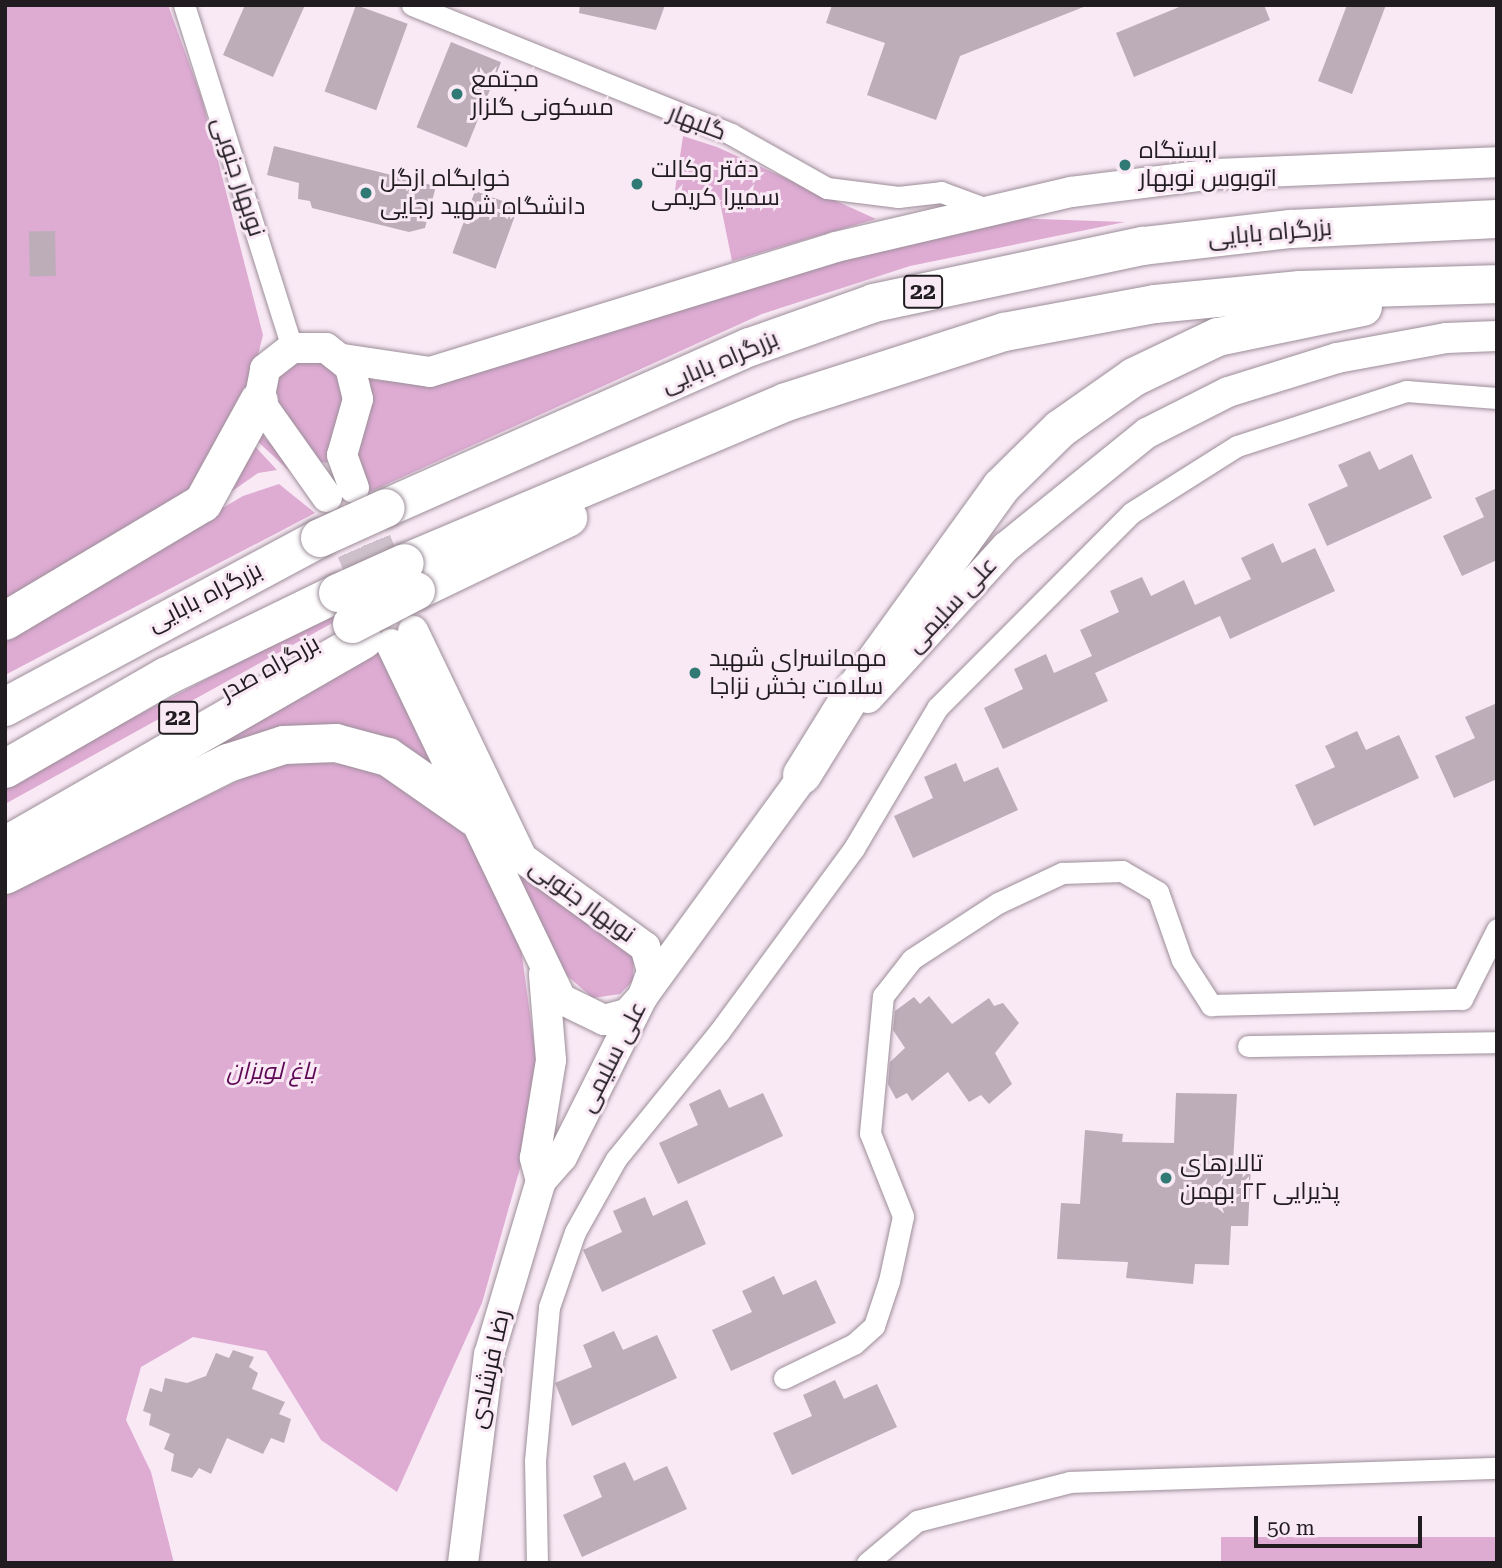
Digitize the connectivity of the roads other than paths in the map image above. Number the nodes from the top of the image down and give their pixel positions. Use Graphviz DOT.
graph roads {
  1 [pos="184,5"];
  2 [pos="412,5"];
  3 [pos="1497,162"];
  4 [pos="987,209"];
  5 [pos="1497,219"];
  6 [pos="1487,284"];
  7 [pos="1497,336"];
  8 [pos="292,348"];
  9 [pos="344,359"];
  10 [pos="1497,398"];
  11 [pos="259,401"];
  12 [pos="786,402"];
  13 [pos="387,612"];
  14 [pos="5,621"];
  15 [pos="5,707"];
  16 [pos="5,769"];
  17 [pos="802,775"];
  18 [pos="5,815"];
  19 [pos="474,817"];
  20 [pos="5,846"];
  21 [pos="5,875"];
  22 [pos="1497,929"];
  23 [pos="544,971"];
  24 [pos="643,996"];
  25 [pos="1497,1042"];
  26 [pos="1248,1046"];
  27 [pos="541,1181"];
  28 [pos="784,1378"];
  29 [pos="1497,1468"];
  30 [pos="463,1563"];
  31 [pos="537,1563"];
  32 [pos="867,1563"];
  1 -- 8 [label="street, نوبهار جنوبی"];
  2 -- 4 [label="street, گلبهار"];
  3 -- 4 [label="main road"];
  4 -- 9 [label="main road"];
  5 -- 15 [label="highway, بزرگراه بابایی / 22, bridge"];
  6 -- 12 [label="highway, 22"];
  6 -- 17 [label="highway"];
  7 -- 17 [label="main road, علی سلیمی"];
  8 -- 9 [label="main road"];
  8 -- 11 [label="main road"];
  9 -- 11 [label="main road"];
  10 -- 31 [label="street"];
  11 -- 14 [label="highway"];
  12 -- 13 [label="highway, 22"];
  12 -- 13 [label="highway, 22"];
  13 -- 16 [label="highway, 22"];
  13 -- 18 [label="highway, بزرگراه صدر / 22"];
  13 -- 19 [label="main road, نوبهار جنوبی"];
  13 -- 20 [label="highway"];
  13 -- 24 [label="main road, نوبهار جنوبی"];
  17 -- 24 [label="main road, علی سلیمی"];
  19 -- 21 [label="highway"];
  19 -- 23 [label="main road, نوبهار جنوبی"];
  22 -- 28 [label="street"];
  23 -- 24 [label="main road, نوبهار جنوبی"];
  23 -- 27 [label="main road"];
  24 -- 27 [label="main road, علی سلیمی"];
  25 -- 26 [label="street"];
  27 -- 30 [label="main road, رضا فرشادی"];
  29 -- 32 [label="street"];
}
